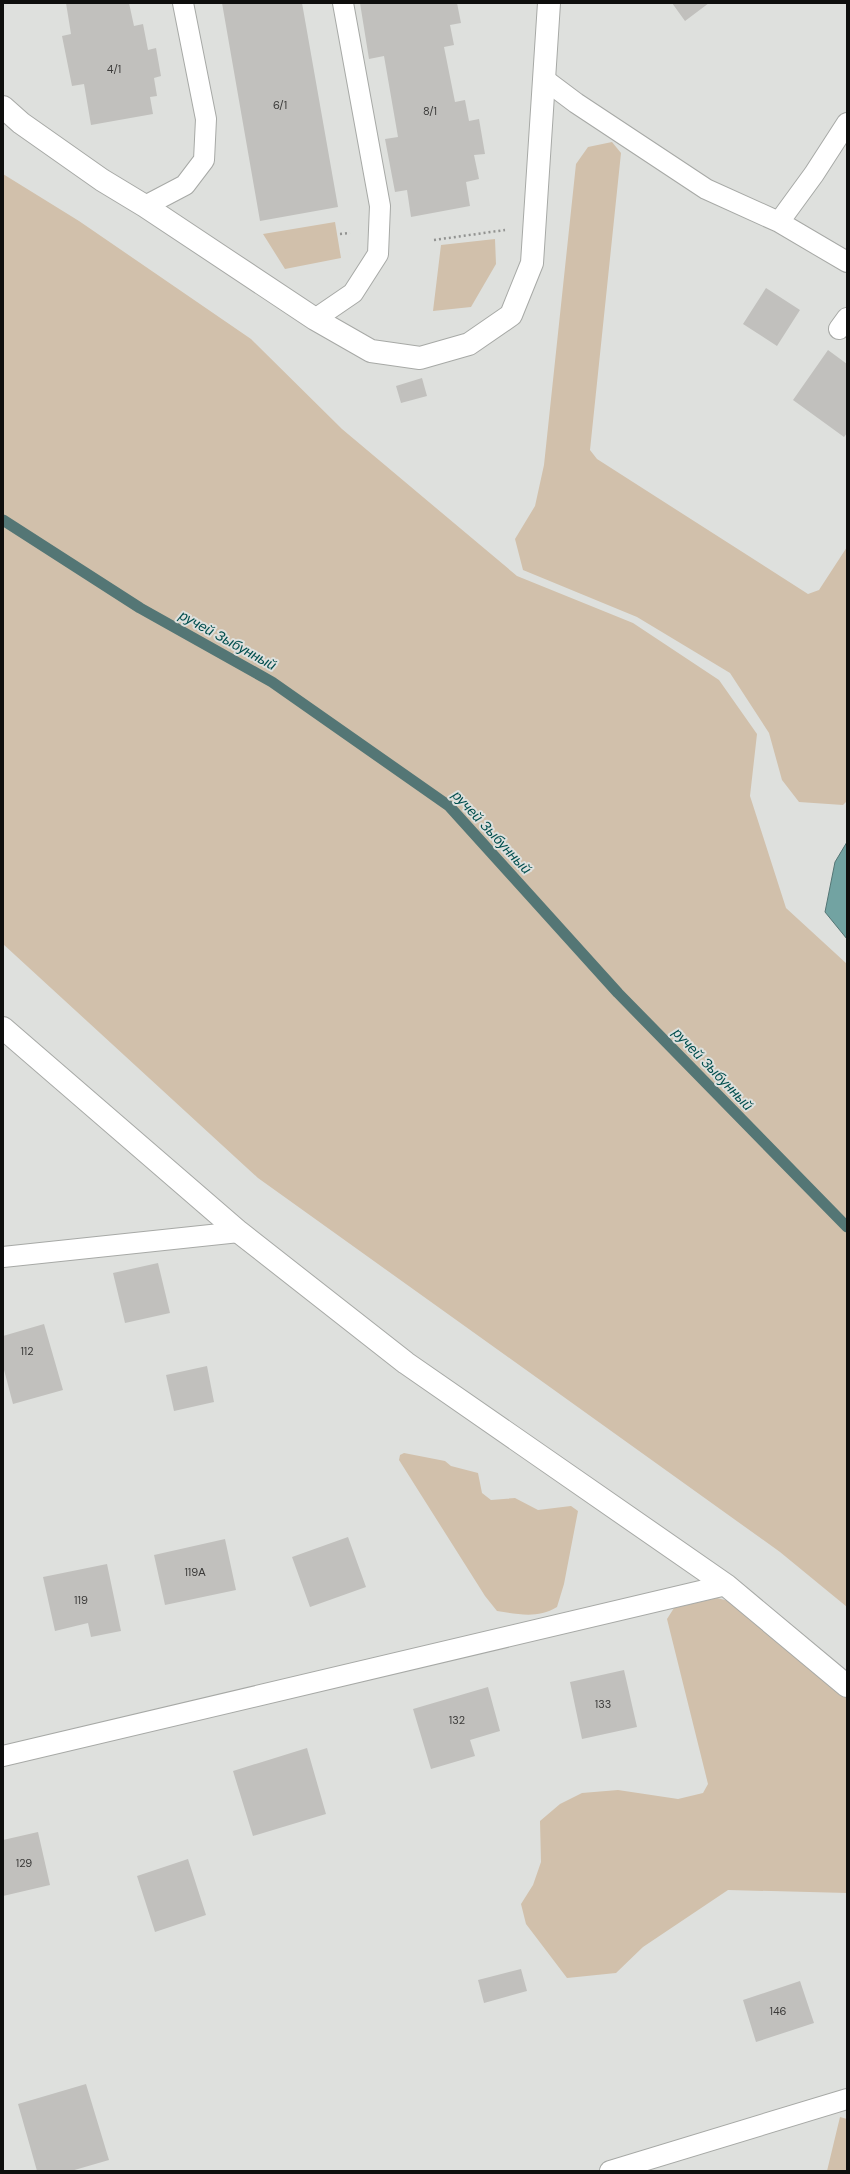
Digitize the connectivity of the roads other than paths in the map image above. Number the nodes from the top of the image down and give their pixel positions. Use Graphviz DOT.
graph roads {
  1 [pos="183,3"];
  2 [pos="343,3"];
  3 [pos="549,3"];
  4 [pos="544,79"];
  5 [pos="3,107"];
  6 [pos="847,123"];
  7 [pos="145,206"];
  8 [pos="778,222"];
  9 [pos="847,262"];
  10 [pos="315,319"];
  11 [pos="3,1028"];
  12 [pos="240,1232"];
  13 [pos="3,1257"];
  14 [pos="726,1585"];
  15 [pos="847,1686"];
  16 [pos="3,1756"];
  17 [pos="847,2099"];
  18 [pos="610,2171"];
  1 -- 7 [label="lane"];
  2 -- 10 [label="lane"];
  3 -- 4 [label="street"];
  4 -- 8 [label="lane"];
  4 -- 10 [label="street"];
  5 -- 7 [label="street"];
  6 -- 8 [label="lane"];
  7 -- 10 [label="street"];
  8 -- 9 [label="lane"];
  11 -- 12 [label="street"];
  12 -- 13 [label="lane"];
  12 -- 14 [label="street"];
  14 -- 15 [label="street"];
  14 -- 16 [label="lane"];
  17 -- 18 [label="lane"];
}
